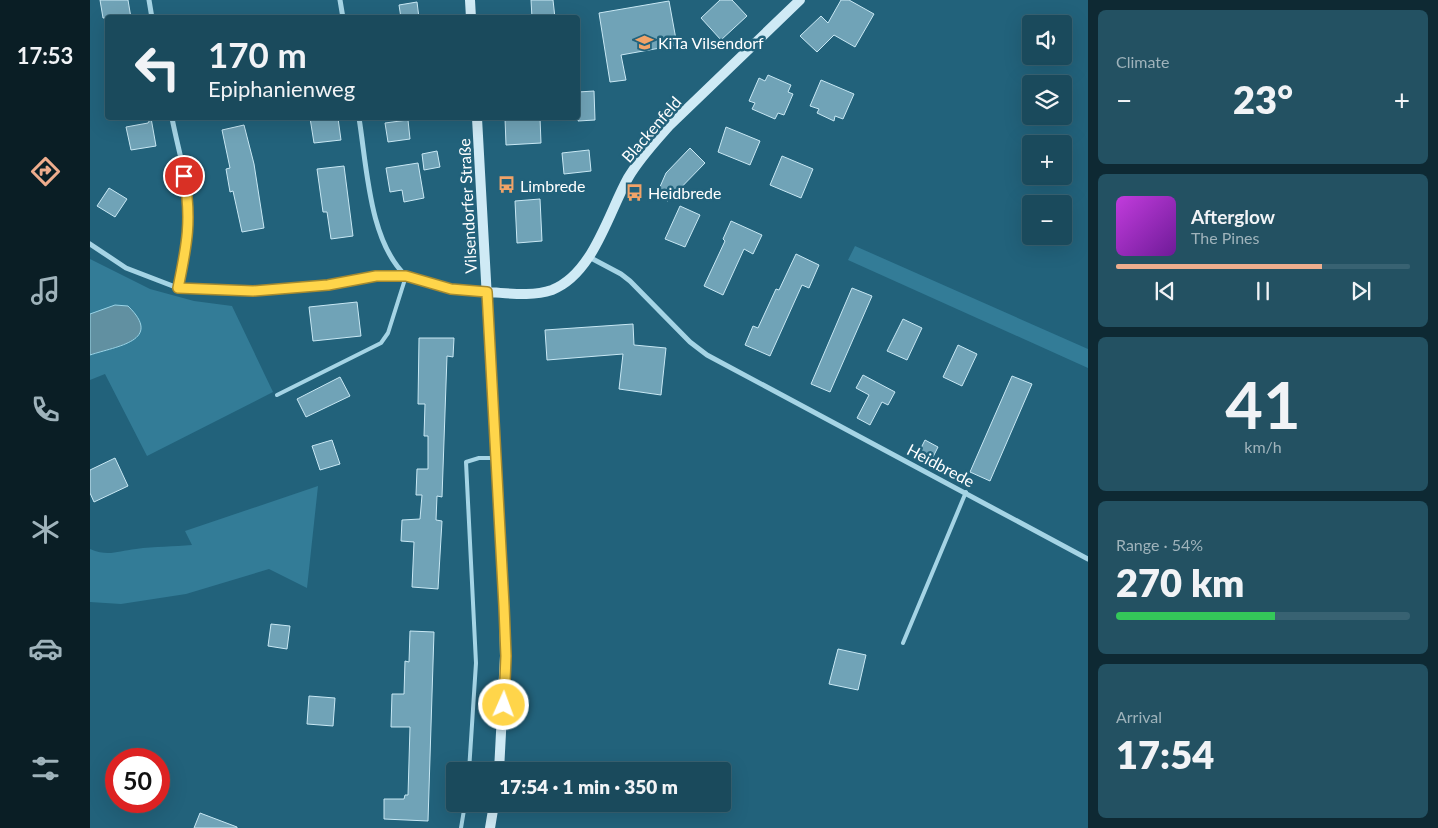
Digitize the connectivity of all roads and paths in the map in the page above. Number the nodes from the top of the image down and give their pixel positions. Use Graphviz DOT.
graph roads {
  1 [pos="148,0"];
  2 [pos="340,0"];
  3 [pos="470,0"];
  4 [pos="800,0"];
  5 [pos="151,15"];
  6 [pos="342,15"];
  7 [pos="471,15"];
  8 [pos="172,120"];
  9 [pos="359,120"];
  10 [pos="477,120"];
  11 [pos="90,244"];
  12 [pos="588,257"];
  13 [pos="406,276"];
  14 [pos="178,288"];
  15 [pos="487,292"];
  16 [pos="277,395"];
  17 [pos="496,458"];
  18 [pos="966,492"];
  19 [pos="1088,559"];
  20 [pos="903,643"];
  21 [pos="470,762"];
  22 [pos="500,762"];
  23 [pos="464,812"];
  24 [pos="493,812"];
  25 [pos="461,828"];
  26 [pos="490,828"];
  1 -- 5 [label="street"];
  2 -- 6 [label="street"];
  3 -- 7 [label="main road"];
  4 -- 12 [label="main road, Blackenfeld"];
  8 -- 14 [label="street"];
  9 -- 13 [label="street"];
  10 -- 15 [label="main road, Vilsendorfer Straße"];
  11 -- 14 [label="street"];
  12 -- 15 [label="main road, Blackenfeld"];
  12 -- 18 [label="street, Heidbrede"];
  13 -- 14 [label="street"];
  13 -- 15 [label="street"];
  13 -- 16 [label="lane"];
  15 -- 17 [label="main road, Vilsendorfer Straße"];
  17 -- 21 [label="lane"];
  17 -- 22 [label="main road, Vilsendorfer Straße"];
  18 -- 19 [label="street, Heidbrede"];
  18 -- 20 [label="lane"];
  23 -- 25 [label="lane"];
  24 -- 26 [label="main road"];
}
